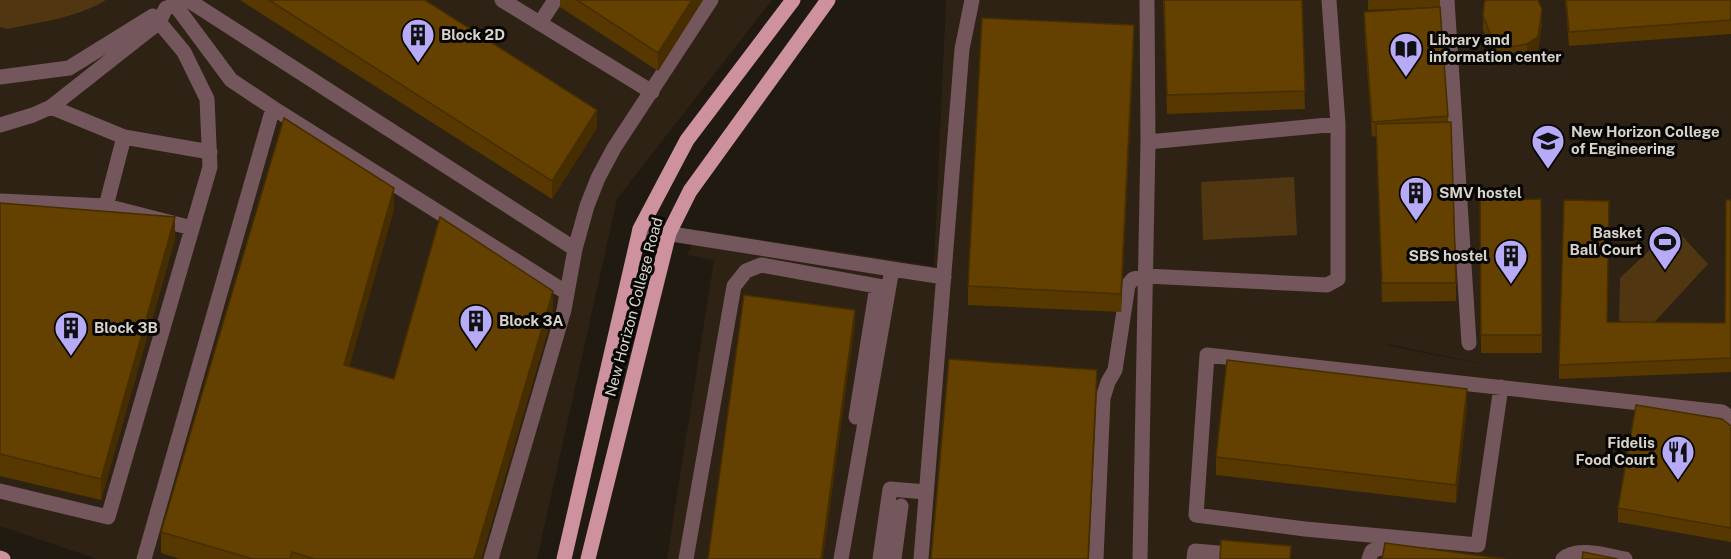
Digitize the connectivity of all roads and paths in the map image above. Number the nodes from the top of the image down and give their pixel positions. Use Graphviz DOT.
graph roads {
  1 [pos="555,0"];
  2 [pos="711,0"];
  3 [pos="793,0"];
  4 [pos="828,0"];
  5 [pos="972,0"];
  6 [pos="1147,0"];
  7 [pos="1329,0"];
  8 [pos="1447,0"];
  9 [pos="175,2"];
  10 [pos="512,2"];
  11 [pos="159,22"];
  12 [pos="540,23"];
  13 [pos="0,77"];
  14 [pos="652,92"];
  15 [pos="51,107"];
  16 [pos="273,108"];
  17 [pos="1338,124"];
  18 [pos="0,125"];
  19 [pos="124,137"];
  20 [pos="1148,142"];
  21 [pos="210,152"];
  22 [pos="0,201"];
  23 [pos="106,206"];
  24 [pos="192,228"];
  25 [pos="640,229"];
  26 [pos="669,233"];
  27 [pos="575,249"];
  28 [pos="892,268"];
  29 [pos="1146,276"];
  30 [pos="944,277"];
  31 [pos="883,287"];
  32 [pos="567,293"];
  33 [pos="1468,343"];
  34 [pos="1501,387"];
  35 [pos="1731,418"];
  36 [pos="0,491"];
  37 [pos="926,492"];
  38 [pos="901,506"];
  39 [pos="1251,556"];
  40 [pos="144,559"];
  41 [pos="491,559"];
  42 [pos="564,559"];
  43 [pos="588,559"];
  44 [pos="686,559"];
  45 [pos="832,559"];
  46 [pos="841,559"];
  47 [pos="880,559"];
  48 [pos="894,559"];
  49 [pos="921,559"];
  50 [pos="1096,559"];
  51 [pos="1140,559"];
  52 [pos="1194,559"];
  53 [pos="1369,559"];
  54 [pos="1470,559"];
  55 [pos="1563,559"];
  56 [pos="1625,559"];
  1 -- 12 [label="street"];
  2 -- 14 [label="street"];
  3 -- 25 [label="main road, New Horizon College Road"];
  4 -- 26 [label="main road, New Horizon College Road"];
  5 -- 30 [label="street"];
  6 -- 20 [label="street"];
  7 -- 17 [label="street"];
  8 -- 33 [label="street"];
  9 -- 11 [label="street"];
  9 -- 13 [label="street"];
  9 -- 16 [label="street"];
  9 -- 27 [label="street"];
  10 -- 12 [label="street"];
  11 -- 15 [label="street"];
  11 -- 21 [label="street"];
  12 -- 14 [label="street"];
  14 -- 27 [label="street"];
  15 -- 18 [label="street"];
  15 -- 19 [label="street"];
  16 -- 32 [label="street"];
  16 -- 40 [label="street"];
  17 -- 20 [label="street"];
  17 -- 29 [label="street"];
  19 -- 21 [label="street"];
  19 -- 23 [label="street"];
  20 -- 29 [label="street"];
  21 -- 24 [label="street"];
  22 -- 23 [label="street"];
  23 -- 24 [label="street"];
  24 -- 36 [label="street"];
  25 -- 26 [label="street"];
  25 -- 42 [label="main road, New Horizon College Road"];
  26 -- 28 [label="street"];
  26 -- 43 [label="main road, New Horizon College Road"];
  27 -- 32 [label="street"];
  28 -- 30 [label="street"];
  28 -- 31 [label="street"];
  29 -- 50 [label="street"];
  29 -- 51 [label="street"];
  30 -- 37 [label="street"];
  31 -- 44 [label="street"];
  31 -- 45 [label="street"];
  31 -- 46 [label="street"];
  32 -- 41 [label="street"];
  34 -- 34 [label="street"];
  34 -- 35 [label="street"];
  37 -- 47 [label="street"];
  37 -- 49 [label="street"];
  38 -- 48 [label="street"];
  39 -- 52 [label="street"];
  53 -- 54 [label="street"];
  55 -- 56 [label="street"];
}
